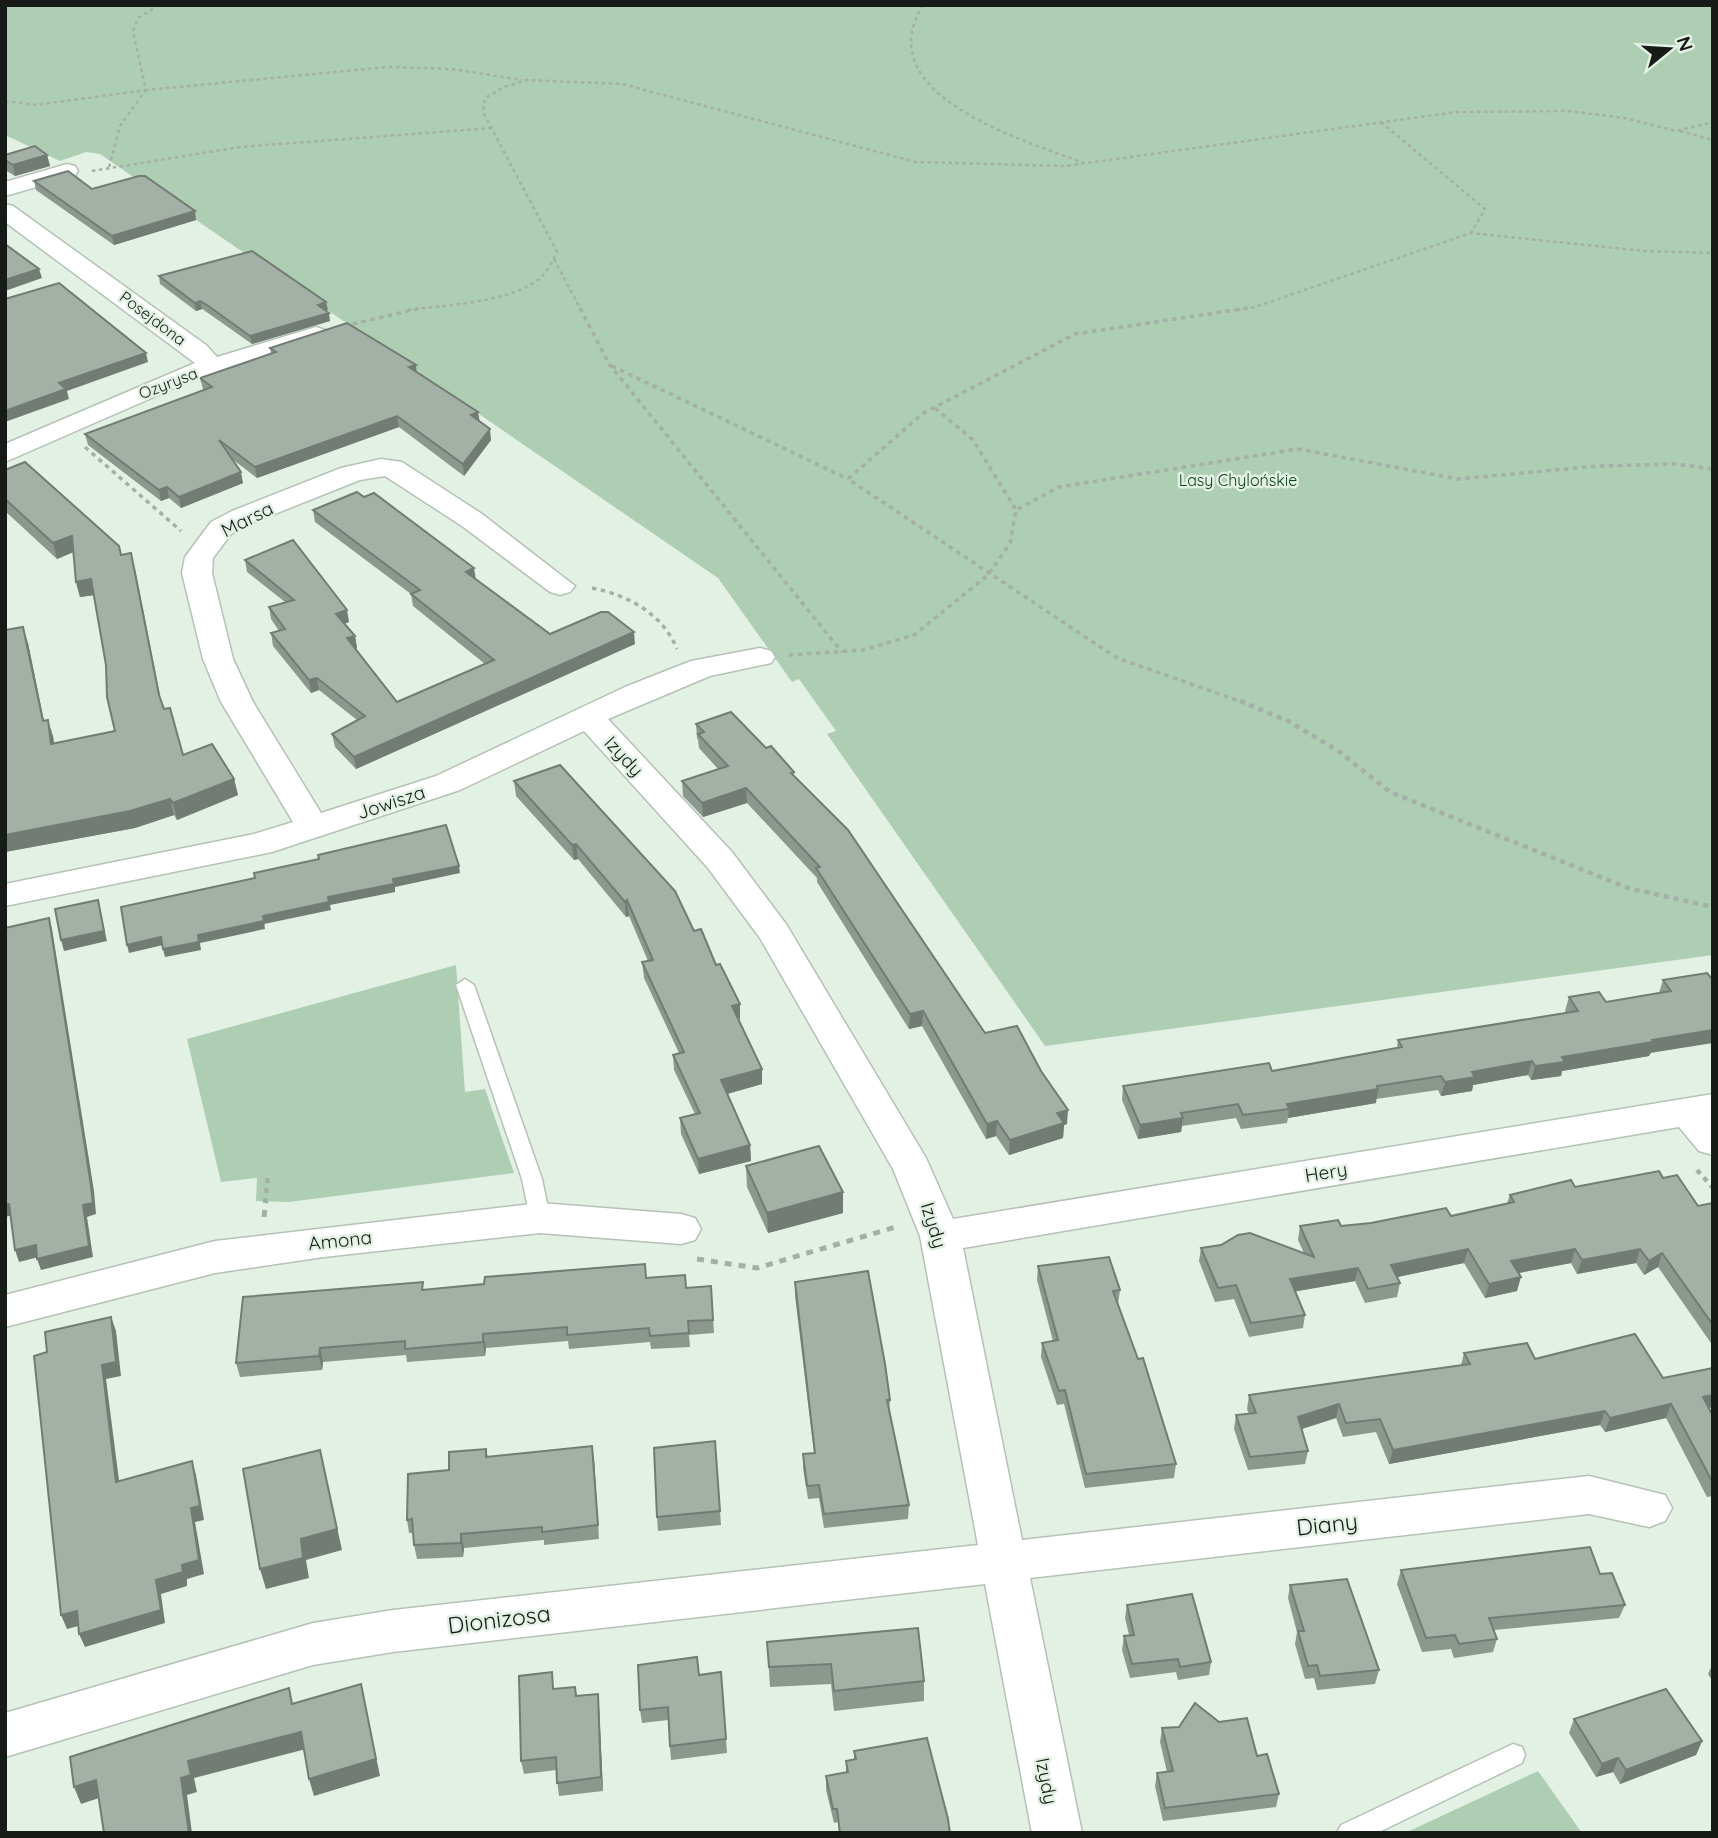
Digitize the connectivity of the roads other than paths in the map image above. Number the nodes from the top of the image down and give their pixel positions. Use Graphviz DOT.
graph roads {
  1 [pos="67,171"];
  2 [pos="5,189"];
  3 [pos="5,211"];
  4 [pos="92,272"];
  5 [pos="67,280"];
  6 [pos="336,328"];
  7 [pos="213,367"];
  8 [pos="5,454"];
  9 [pos="560,586"];
  10 [pos="760,657"];
  11 [pos="588,716"];
  12 [pos="313,827"];
  13 [pos="5,895"];
  14 [pos="465,985"];
  15 [pos="1700,1110"];
  16 [pos="1713,1141"];
  17 [pos="540,1218"];
  18 [pos="681,1229"];
  19 [pos="940,1236"];
  20 [pos="5,1311"];
  21 [pos="1649,1508"];
  22 [pos="1004,1560"];
  23 [pos="5,1735"];
  24 [pos="1513,1755"];
  25 [pos="1057,1833"];
  26 [pos="1350,1833"];
  1 -- 2 [label="street"];
  3 -- 4 [label="street, Posejdona"];
  4 -- 5 [label="street"];
  4 -- 7 [label="street, Posejdona"];
  6 -- 7 [label="street, Ozyrysa"];
  7 -- 8 [label="street, Ozyrysa"];
  9 -- 12 [label="street, Marsa"];
  10 -- 11 [label="street, Jowisza"];
  11 -- 12 [label="street, Jowisza"];
  11 -- 19 [label="street, Izydy"];
  12 -- 13 [label="street, Jowisza"];
  14 -- 17 [label="lane"];
  15 -- 16 [label="street"];
  15 -- 19 [label="street, Hery"];
  17 -- 18 [label="street, Amona"];
  17 -- 20 [label="street, Amona"];
  19 -- 22 [label="street, Izydy"];
  21 -- 22 [label="street, Diany"];
  22 -- 23 [label="street, Dionizosa"];
  22 -- 25 [label="street, Izydy"];
  24 -- 26 [label="lane"];
}
